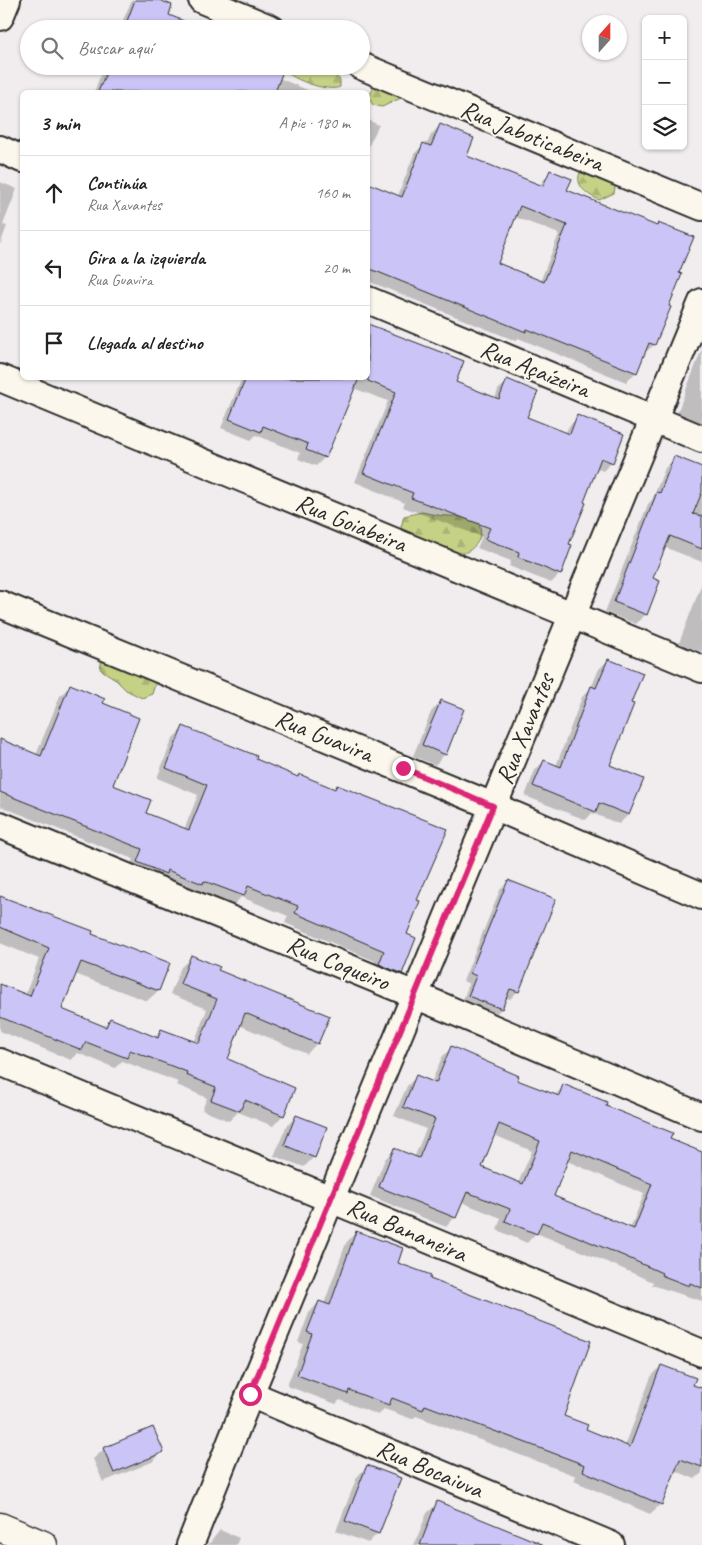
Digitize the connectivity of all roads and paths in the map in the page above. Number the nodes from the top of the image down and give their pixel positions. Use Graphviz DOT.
graph roads {
  1 [pos="7,0"];
  2 [pos="202,0"];
  3 [pos="0,17"];
  4 [pos="250,20"];
  5 [pos="370,70"];
  6 [pos="0,149"];
  7 [pos="20,158"];
  8 [pos="702,207"];
  9 [pos="370,301"];
  10 [pos="702,302"];
  11 [pos="0,378"];
  12 [pos="654,418"];
  13 [pos="702,439"];
  14 [pos="0,604"];
  15 [pos="573,614"];
  16 [pos="702,669"];
  17 [pos="493,806"];
  18 [pos="0,825"];
  19 [pos="702,896"];
  20 [pos="415,995"];
  21 [pos="0,1062"];
  22 [pos="702,1117"];
  23 [pos="331,1198"];
  24 [pos="702,1353"];
  25 [pos="250,1394"];
  26 [pos="0,1527"];
  27 [pos="43,1545"];
  28 [pos="190,1545"];
  29 [pos="611,1545"];
  1 -- 3 [label="street"];
  2 -- 4 [label="street"];
  5 -- 8 [label="street, Rua Jaboticabeira"];
  6 -- 7 [label="street"];
  9 -- 12 [label="street, Rua Açaízeira"];
  10 -- 12 [label="street, Rua Xavantes"];
  11 -- 15 [label="street, Rua Goiabeira"];
  12 -- 13 [label="street, Rua Açaízeira"];
  12 -- 15 [label="street, Rua Xavantes"];
  14 -- 17 [label="street, Rua Guavira"];
  15 -- 16 [label="street, Rua Goiabeira"];
  15 -- 17 [label="street, Rua Xavantes"];
  17 -- 19 [label="street, Rua Guavira"];
  17 -- 20 [label="street, Rua Xavantes"];
  18 -- 20 [label="street, Rua Coqueiro"];
  20 -- 22 [label="street, Rua Coqueiro"];
  20 -- 23 [label="street, Rua Xavantes"];
  21 -- 23 [label="street, Rua Bananeira"];
  23 -- 24 [label="street, Rua Bananeira"];
  23 -- 25 [label="street, Rua Xavantes"];
  25 -- 28 [label="street, Rua Xavantes"];
  25 -- 29 [label="street, Rua Bocaiuva"];
  26 -- 27 [label="main road"];
}
